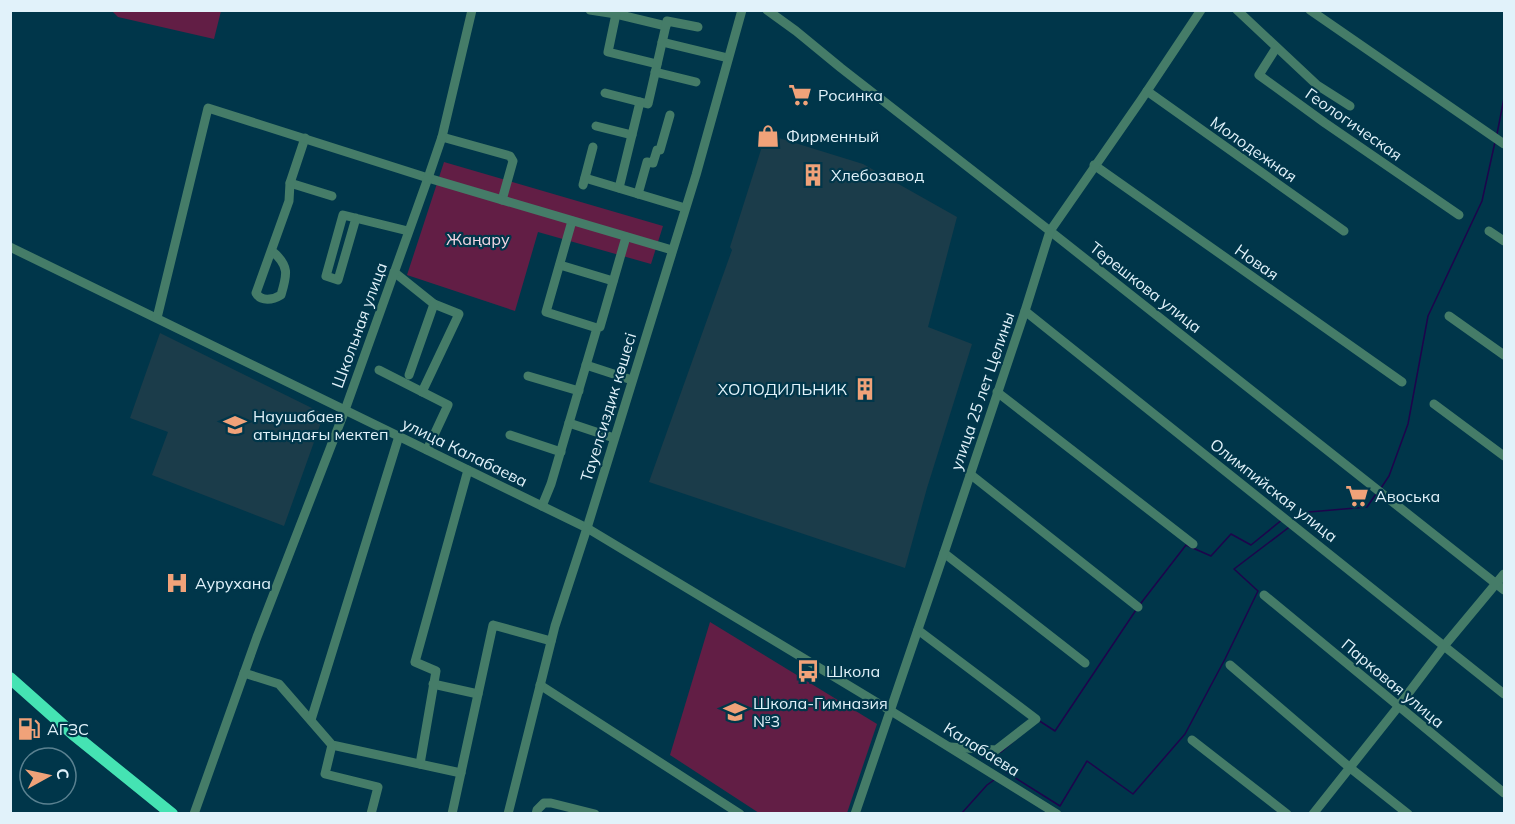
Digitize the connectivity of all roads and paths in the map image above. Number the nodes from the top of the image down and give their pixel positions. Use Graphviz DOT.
graph roads {
  1 [pos="472,10"];
  2 [pos="590,10"];
  3 [pos="742,10"];
  4 [pos="767,10"];
  5 [pos="1201,10"];
  6 [pos="1237,10"];
  7 [pos="1310,10"];
  8 [pos="604,12"];
  9 [pos="616,14"];
  10 [pos="666,26"];
  11 [pos="698,27"];
  12 [pos="662,42"];
  13 [pos="1276,48"];
  14 [pos="728,58"];
  15 [pos="656,68"];
  16 [pos="696,82"];
  17 [pos="1147,91"];
  18 [pos="605,93"];
  19 [pos="640,102"];
  20 [pos="1350,106"];
  21 [pos="670,115"];
  22 [pos="596,126"];
  23 [pos="632,135"];
  24 [pos="442,137"];
  25 [pos="305,138"];
  26 [pos="1504,144"];
  27 [pos="593,147"];
  28 [pos="1094,165"];
  29 [pos="428,178"];
  30 [pos="290,183"];
  31 [pos="619,188"];
  32 [pos="638,194"];
  33 [pos="332,196"];
  34 [pos="502,200"];
  35 [pos="685,208"];
  36 [pos="1459,215"];
  37 [pos="356,218"];
  38 [pos="572,221"];
  39 [pos="408,231"];
  40 [pos="1050,231"];
  41 [pos="1344,231"];
  42 [pos="1490,231"];
  43 [pos="626,237"];
  44 [pos="1504,241"];
  45 [pos="10,246"];
  46 [pos="672,250"];
  47 [pos="272,251"];
  48 [pos="560,265"];
  49 [pos="394,272"];
  50 [pos="613,281"];
  51 [pos="434,304"];
  52 [pos="1025,311"];
  53 [pos="1449,316"];
  54 [pos="157,318"];
  55 [pos="597,328"];
  56 [pos="1504,355"];
  57 [pos="586,365"];
  58 [pos="378,370"];
  59 [pos="410,375"];
  60 [pos="528,376"];
  61 [pos="632,380"];
  62 [pos="1402,382"];
  63 [pos="579,391"];
  64 [pos="422,392"];
  65 [pos="998,392"];
  66 [pos="1434,404"];
  67 [pos="345,410"];
  68 [pos="569,423"];
  69 [pos="510,435"];
  70 [pos="399,436"];
  71 [pos="614,438"];
  72 [pos="427,450"];
  73 [pos="561,452"];
  74 [pos="1504,456"];
  75 [pos="468,470"];
  76 [pos="970,474"];
  77 [pos="542,506"];
  78 [pos="587,528"];
  79 [pos="1193,544"];
  80 [pos="944,553"];
  81 [pos="1504,574"];
  82 [pos="1496,584"];
  83 [pos="1504,590"];
  84 [pos="1264,595"];
  85 [pos="1138,607"];
  86 [pos="918,630"];
  87 [pos="551,641"];
  88 [pos="1444,646"];
  89 [pos="1084,663"];
  90 [pos="1230,665"];
  91 [pos="244,673"];
  92 [pos="10,678"];
  93 [pos="433,684"];
  94 [pos="540,685"];
  95 [pos="1504,693"];
  96 [pos="478,694"];
  97 [pos="1398,707"];
  98 [pos="891,711"];
  99 [pos="310,720"];
  100 [pos="1192,740"];
  101 [pos="332,744"];
  102 [pos="949,747"];
  103 [pos="420,764"];
  104 [pos="1349,767"];
  105 [pos="461,773"];
  106 [pos="1504,794"];
  107 [pos="172,813"];
  108 [pos="194,813"];
  109 [pos="371,813"];
  110 [pos="452,813"];
  111 [pos="508,813"];
  112 [pos="536,813"];
  113 [pos="595,813"];
  114 [pos="740,813"];
  115 [pos="855,813"];
  116 [pos="1057,813"];
  117 [pos="1287,813"];
  118 [pos="1313,813"];
  119 [pos="1408,813"];
  1 -- 24 [label="street, Школьная улица"];
  2 -- 8 [label="street"];
  3 -- 14 [label="street, Тауелсиздик көшесі"];
  4 -- 40 [label="street, Терешкова улица"];
  5 -- 17 [label="street, улица 25 лет Целины"];
  6 -- 13 [label="street, Геологическая"];
  7 -- 26 [label="street"];
  8 -- 9 [label="street"];
  9 -- 10 [label="street"];
  9 -- 15 [label="street"];
  10 -- 11 [label="street"];
  10 -- 12 [label="street"];
  12 -- 14 [label="street"];
  12 -- 15 [label="street"];
  13 -- 20 [label="street, Геологическая"];
  13 -- 36 [label="street, Геологическая"];
  14 -- 35 [label="street, Тауелсиздик көшесі"];
  15 -- 16 [label="street"];
  15 -- 19 [label="street"];
  17 -- 28 [label="street, улица 25 лет Целины"];
  17 -- 41 [label="street, Молодежная"];
  18 -- 19 [label="street"];
  19 -- 23 [label="street"];
  21 -- 32 [label="street"];
  22 -- 23 [label="street"];
  23 -- 31 [label="street"];
  24 -- 29 [label="street, Школьная улица"];
  24 -- 34 [label="street"];
  25 -- 29 [label="street"];
  25 -- 30 [label="street"];
  25 -- 54 [label="street"];
  27 -- 31 [label="street"];
  28 -- 40 [label="street, улица 25 лет Целины"];
  28 -- 62 [label="street, Новая"];
  29 -- 34 [label="street"];
  29 -- 39 [label="street, Школьная улица"];
  30 -- 33 [label="street"];
  30 -- 47 [label="street"];
  31 -- 32 [label="street"];
  32 -- 35 [label="street"];
  34 -- 38 [label="street"];
  35 -- 46 [label="street, Тауелсиздик көшесі"];
  37 -- 37 [label="street"];
  37 -- 39 [label="street"];
  38 -- 43 [label="street"];
  38 -- 48 [label="street"];
  39 -- 49 [label="street, Школьная улица"];
  40 -- 52 [label="street, улица 25 лет Целины"];
  40 -- 82 [label="street, Терешкова улица"];
  42 -- 44 [label="street"];
  43 -- 46 [label="street"];
  43 -- 50 [label="street"];
  45 -- 54 [label="street, улица Калабаева"];
  46 -- 61 [label="street, Тауелсиздик көшесі"];
  47 -- 47 [label="street"];
  48 -- 50 [label="street"];
  48 -- 55 [label="street"];
  49 -- 51 [label="street"];
  49 -- 67 [label="street, Школьная улица"];
  50 -- 55 [label="street"];
  51 -- 59 [label="street"];
  51 -- 64 [label="street"];
  52 -- 65 [label="street, улица 25 лет Целины"];
  52 -- 88 [label="street, Олимпийская улица"];
  53 -- 56 [label="street"];
  54 -- 67 [label="street, улица Калабаева"];
  55 -- 57 [label="street"];
  57 -- 61 [label="street"];
  57 -- 63 [label="street"];
  58 -- 64 [label="street"];
  60 -- 63 [label="street"];
  61 -- 71 [label="street, Тауелсиздик көшесі"];
  63 -- 68 [label="street"];
  64 -- 72 [label="street"];
  65 -- 76 [label="street, улица 25 лет Целины"];
  65 -- 79 [label="street"];
  66 -- 74 [label="street"];
  67 -- 70 [label="street, улица Калабаева"];
  67 -- 91 [label="street, Школьная улица"];
  68 -- 71 [label="street"];
  68 -- 73 [label="street"];
  69 -- 73 [label="street"];
  70 -- 72 [label="street, улица Калабаева"];
  70 -- 99 [label="street"];
  71 -- 78 [label="street, Тауелсиздик көшесі"];
  72 -- 75 [label="street, улица Калабаева"];
  73 -- 77 [label="street"];
  75 -- 77 [label="street, улица Калабаева"];
  75 -- 93 [label="street"];
  76 -- 80 [label="street, улица 25 лет Целины"];
  76 -- 85 [label="street"];
  77 -- 78 [label="street, улица Калабаева"];
  78 -- 87 [label="street, Тауелсиздик көшесі"];
  78 -- 98 [label="street, улица Калабаева"];
  80 -- 86 [label="street, улица 25 лет Целины"];
  80 -- 89 [label="street"];
  81 -- 82 [label="street"];
  82 -- 83 [label="street, Терешкова улица"];
  82 -- 88 [label="street"];
  84 -- 97 [label="street, Парковая улица"];
  86 -- 98 [label="street, улица 25 лет Целины"];
  86 -- 102 [label="street"];
  87 -- 94 [label="street, Тауелсиздик көшесі"];
  87 -- 96 [label="street"];
  88 -- 95 [label="street, Олимпийская улица"];
  88 -- 97 [label="street"];
  90 -- 104 [label="street"];
  91 -- 99 [label="street"];
  91 -- 108 [label="street, Школьная улица"];
  92 -- 107 [label="highway"];
  93 -- 96 [label="street"];
  93 -- 103 [label="street"];
  94 -- 111 [label="street, Тауелсиздик көшесі"];
  94 -- 114 [label="street"];
  96 -- 105 [label="street"];
  97 -- 104 [label="street"];
  97 -- 106 [label="street, Парковая улица"];
  98 -- 102 [label="street, Калабаева"];
  98 -- 115 [label="street, улица 25 лет Целины"];
  99 -- 101 [label="street"];
  100 -- 117 [label="street"];
  101 -- 103 [label="street"];
  101 -- 109 [label="street"];
  102 -- 116 [label="street, Калабаева"];
  103 -- 105 [label="street"];
  104 -- 118 [label="street"];
  104 -- 119 [label="street"];
  105 -- 110 [label="street"];
  112 -- 113 [label="street"];
}
